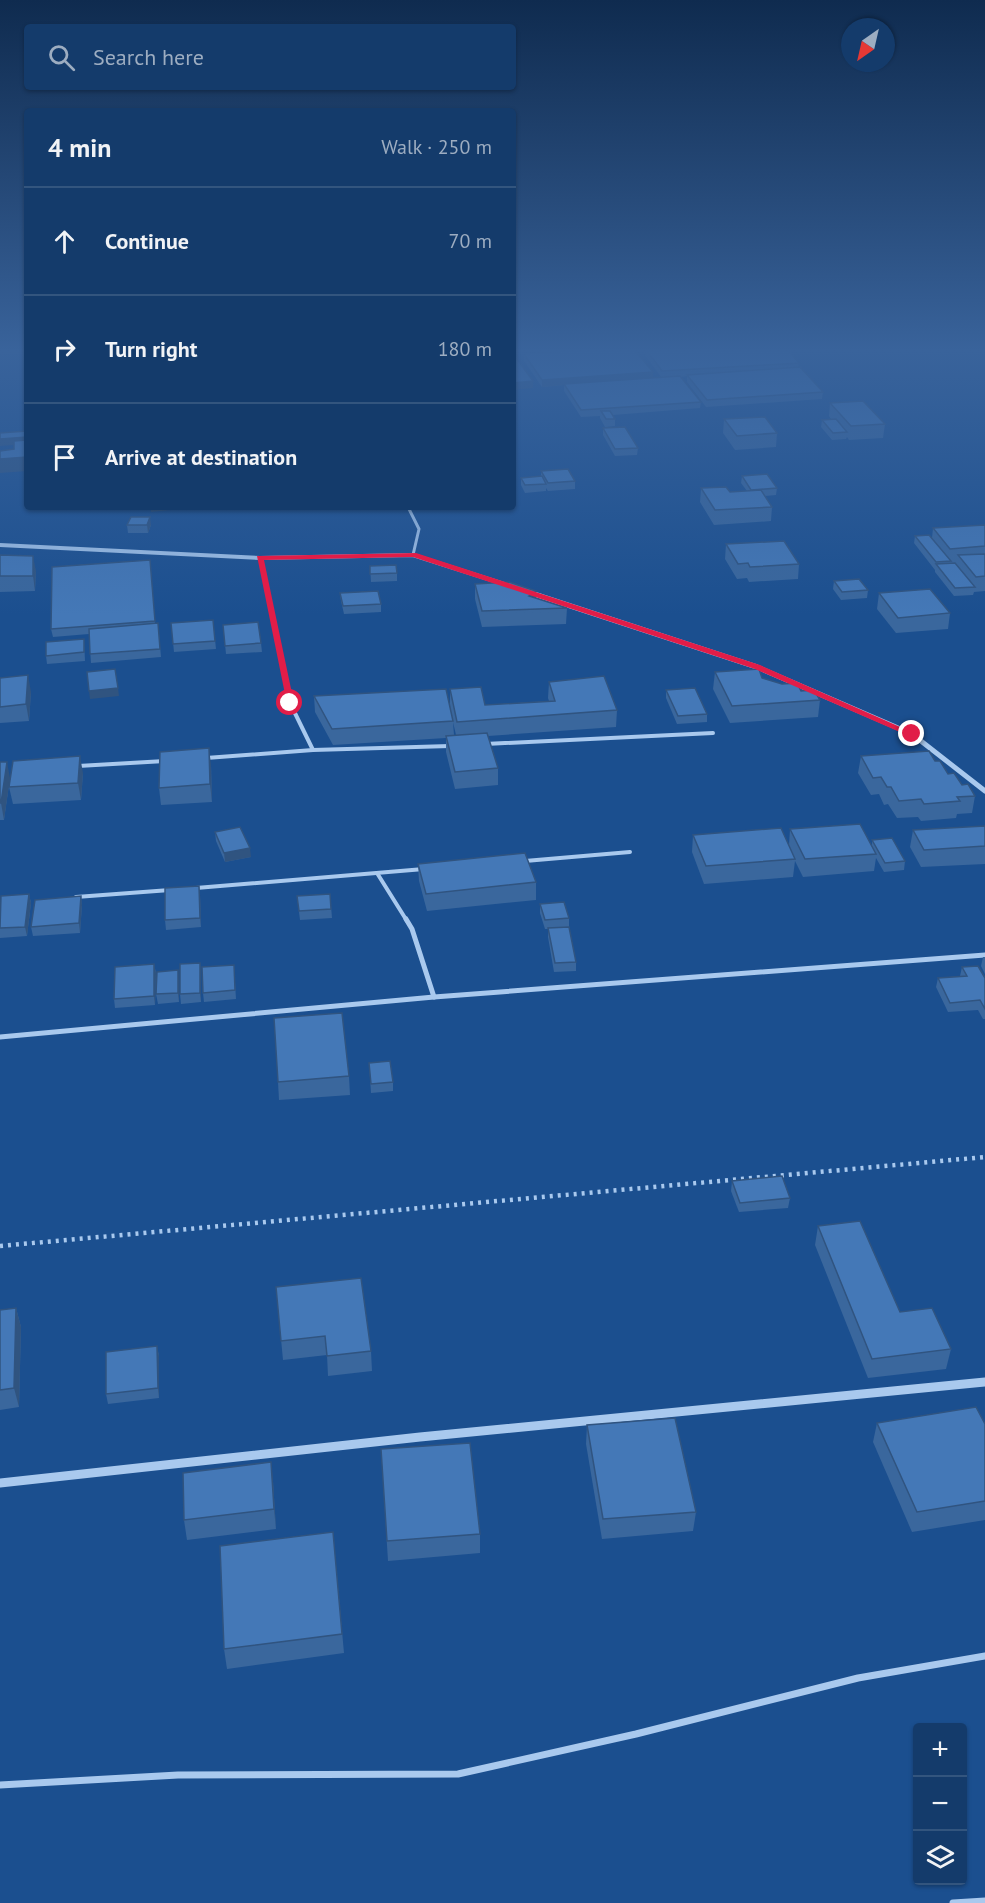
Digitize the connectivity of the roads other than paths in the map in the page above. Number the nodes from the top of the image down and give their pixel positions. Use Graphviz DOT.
graph roads {
  1 [pos="410,510"];
  2 [pos="0,545"];
  3 [pos="413,555"];
  4 [pos="260,558"];
  5 [pos="513,587"];
  6 [pos="524,591"];
  7 [pos="713,734"];
  8 [pos="479,744"];
  9 [pos="455,745"];
  10 [pos="313,750"];
  11 [pos="194,759"];
  12 [pos="170,760"];
  13 [pos="68,767"];
  14 [pos="985,791"];
  15 [pos="630,852"];
  16 [pos="515,861"];
  17 [pos="435,868"];
  18 [pos="377,873"];
  19 [pos="191,888"];
  20 [pos="180,889"];
  21 [pos="75,898"];
  22 [pos="985,955"];
  23 [pos="434,997"];
  24 [pos="0,1037"];
  25 [pos="985,1382"];
  26 [pos="0,1484"];
  27 [pos="985,1656"];
  28 [pos="0,1785"];
  29 [pos="985,1900"];
  30 [pos="953,1903"];
  1 -- 3 [label="lane"];
  2 -- 4 [label="street"];
  3 -- 4 [label="street"];
  3 -- 5 [label="street"];
  4 -- 10 [label="lane"];
  6 -- 14 [label="street"];
  7 -- 8 [label="lane"];
  9 -- 10 [label="lane"];
  10 -- 11 [label="lane"];
  12 -- 13 [label="lane"];
  15 -- 16 [label="lane"];
  17 -- 18 [label="lane"];
  18 -- 19 [label="lane"];
  18 -- 23 [label="lane"];
  20 -- 21 [label="lane"];
  22 -- 23 [label="lane"];
  23 -- 24 [label="lane"];
  25 -- 26 [label="street"];
  27 -- 28 [label="lane"];
  29 -- 30 [label="lane"];
}
